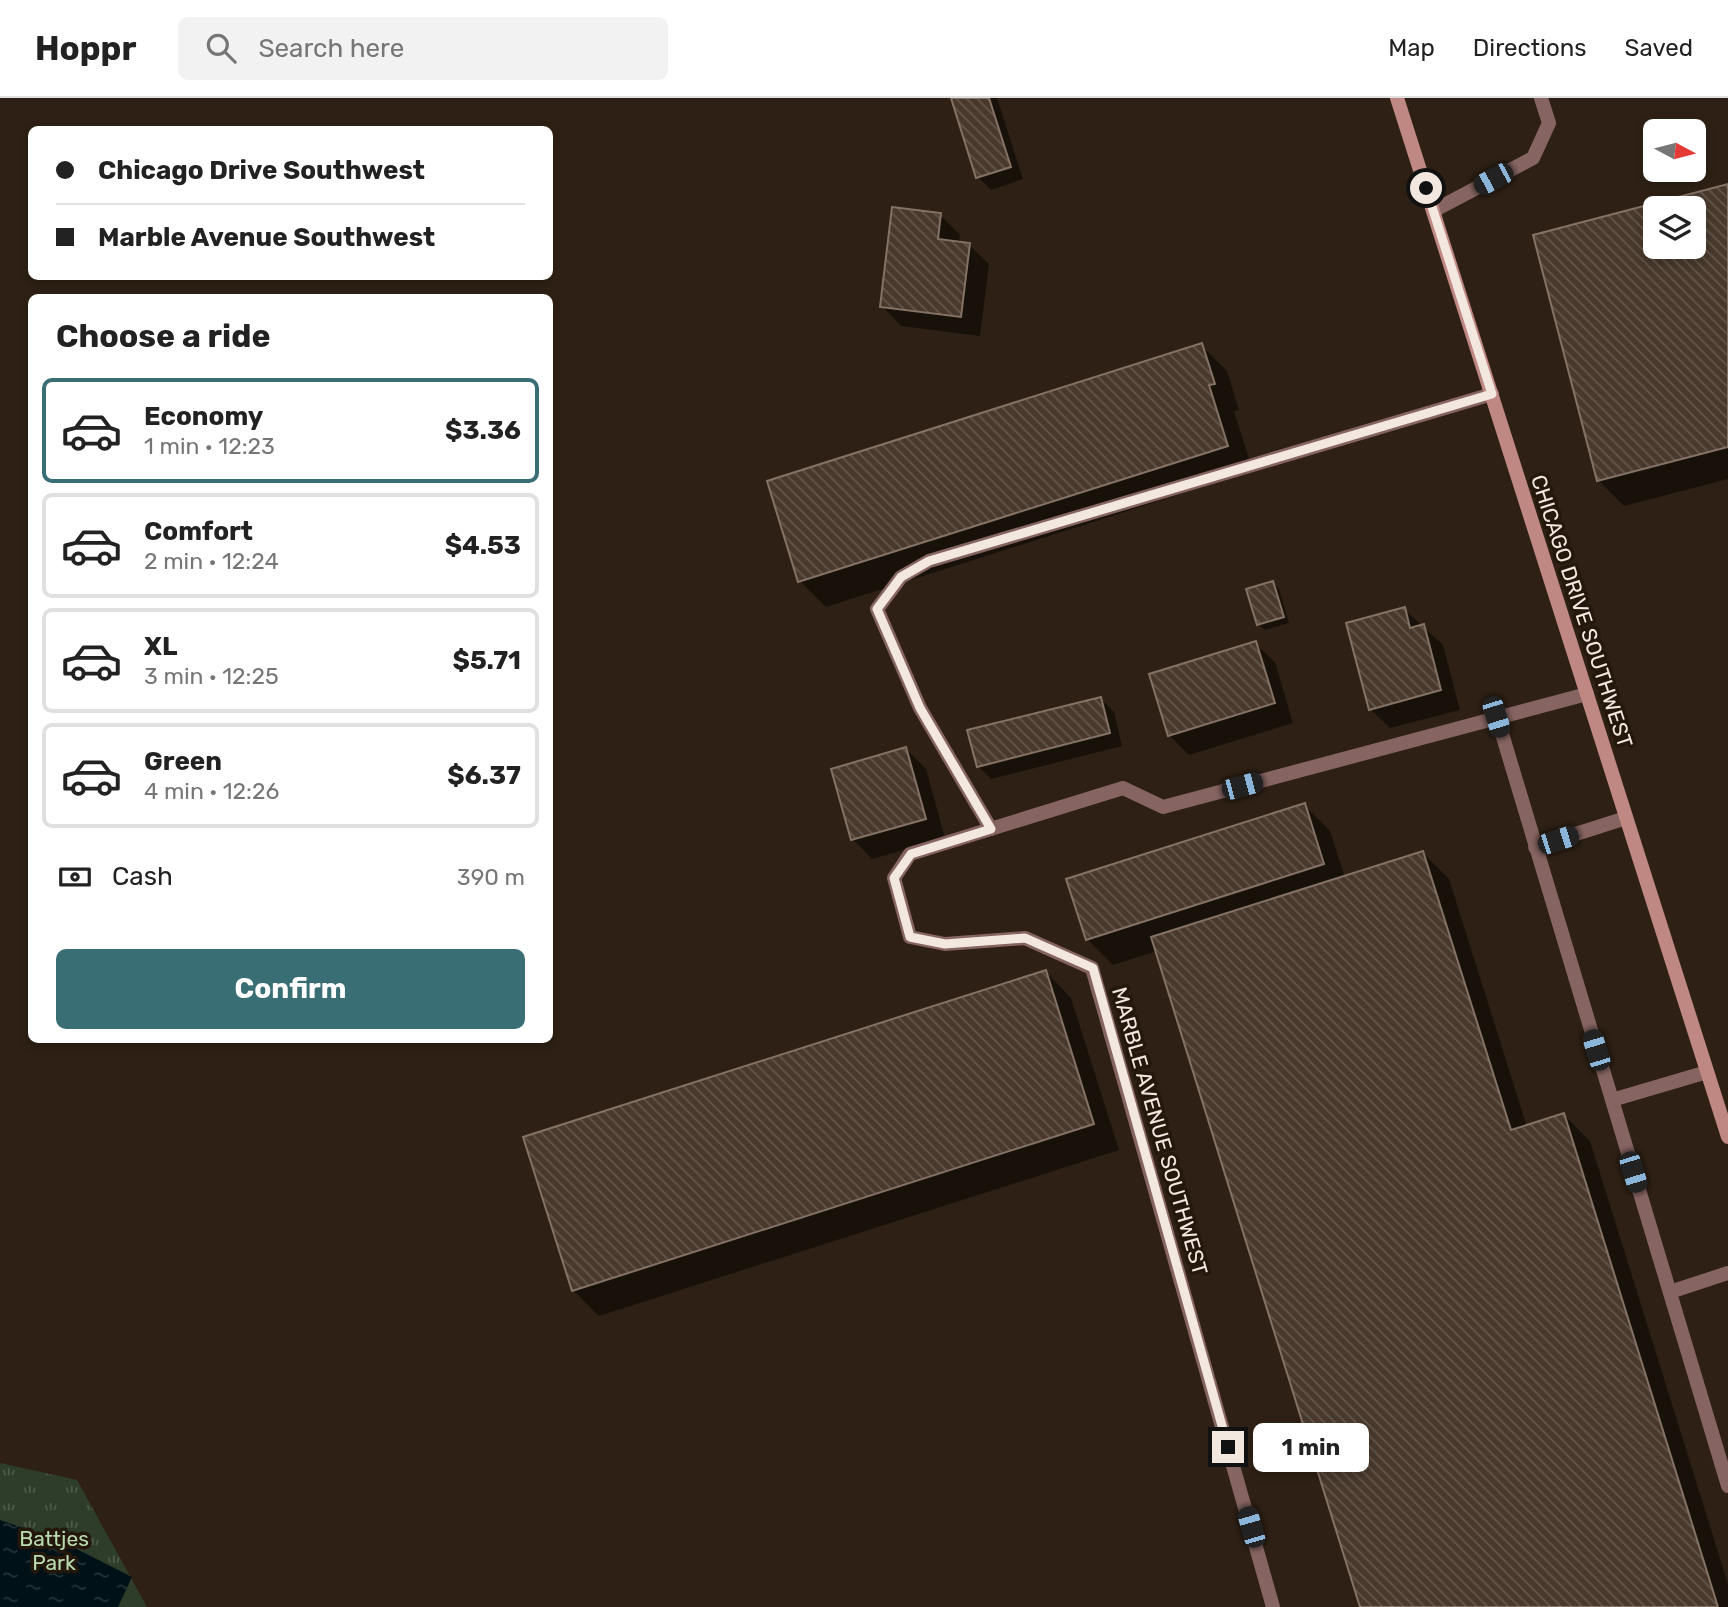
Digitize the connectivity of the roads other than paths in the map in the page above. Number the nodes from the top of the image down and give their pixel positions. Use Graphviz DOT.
graph roads {
  1 [pos="1397,98"];
  2 [pos="1541,98"];
  3 [pos="1433,211"];
  4 [pos="1492,394"];
  5 [pos="1587,694"];
  6 [pos="1496,717"];
  7 [pos="1626,818"];
  8 [pos="991,829"];
  9 [pos="1535,847"];
  10 [pos="1707,1072"];
  11 [pos="1612,1100"];
  12 [pos="1728,1137"];
  13 [pos="1728,1273"];
  14 [pos="1670,1292"];
  15 [pos="1728,1486"];
  16 [pos="1273,1607"];
  1 -- 3 [label="main road, CHICAGO DRIVE SOUTHWEST"];
  2 -- 3 [label="lane"];
  3 -- 4 [label="main road, CHICAGO DRIVE SOUTHWEST"];
  4 -- 5 [label="main road, CHICAGO DRIVE SOUTHWEST"];
  4 -- 8 [label="lane"];
  5 -- 6 [label="lane, MARBLE AVENUE SOUTHWEST"];
  5 -- 7 [label="main road, CHICAGO DRIVE SOUTHWEST"];
  6 -- 8 [label="lane, MARBLE AVENUE SOUTHWEST"];
  6 -- 9 [label="lane"];
  7 -- 9 [label="lane"];
  7 -- 10 [label="main road, CHICAGO DRIVE SOUTHWEST"];
  8 -- 16 [label="lane, MARBLE AVENUE SOUTHWEST"];
  9 -- 11 [label="lane"];
  10 -- 11 [label="lane"];
  10 -- 12 [label="main road, CHICAGO DRIVE SOUTHWEST"];
  11 -- 14 [label="lane"];
  13 -- 14 [label="lane"];
  14 -- 15 [label="lane"];
}
